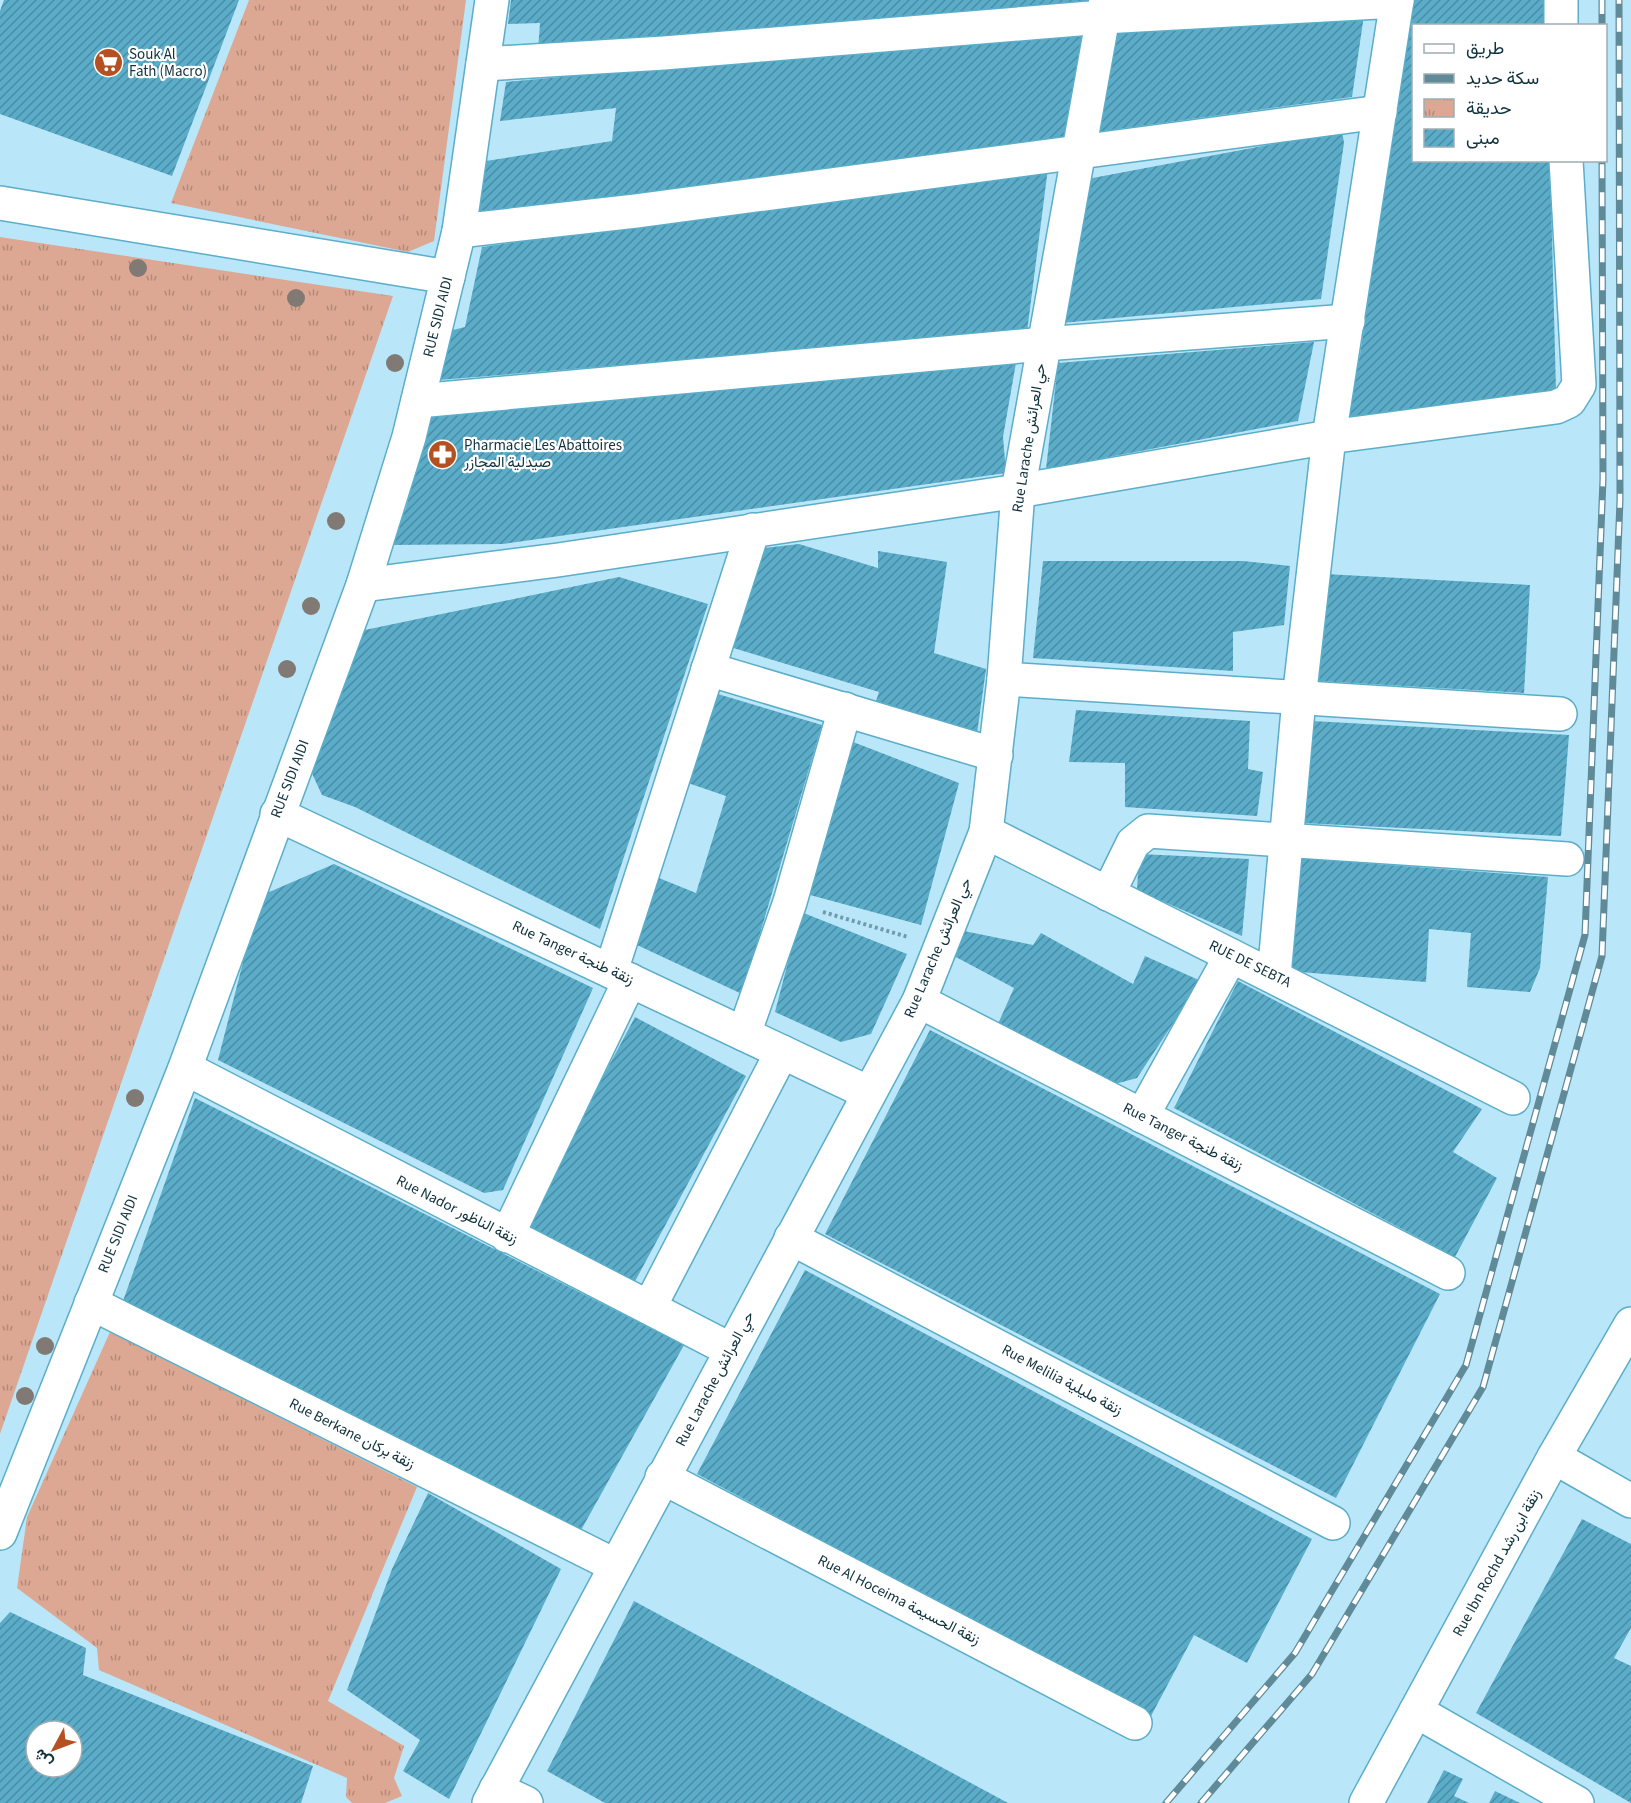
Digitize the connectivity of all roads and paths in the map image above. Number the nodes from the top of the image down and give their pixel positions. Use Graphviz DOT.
graph roads {
  1 [pos="492,0"];
  2 [pos="1561,0"];
  3 [pos="1397,1"];
  4 [pos="1104,8"];
  5 [pos="1561,24"];
  6 [pos="483,64"];
  7 [pos="1380,112"];
  8 [pos="1078,154"];
  9 [pos="1566,162"];
  10 [pos="0,203"];
  11 [pos="459,231"];
  12 [pos="448,277"];
  13 [pos="1348,321"];
  14 [pos="1044,344"];
  15 [pos="418,401"];
  16 [pos="1329,436"];
  17 [pos="1018,491"];
  18 [pos="753,530"];
  19 [pos="363,585"];
  20 [pos="708,669"];
  21 [pos="1004,679"];
  22 [pos="1299,699"];
  23 [pos="845,709"];
  24 [pos="1560,714"];
  25 [pos="996,755"];
  26 [pos="277,814"];
  27 [pos="986,832"];
  28 [pos="1285,840"];
  29 [pos="1567,859"];
  30 [pos="1108,894"];
  31 [pos="790,902"];
  32 [pos="940,947"];
  33 [pos="1231,956"];
  34 [pos="620,975"];
  35 [pos="1274,976"];
  36 [pos="919,1001"];
  37 [pos="744,1034"];
  38 [pos="782,1052"];
  39 [pos="185,1068"];
  40 [pos="869,1093"];
  41 [pos="1513,1098"];
  42 [pos="1142,1116"];
  43 [pos="507,1236"];
  44 [pos="791,1238"];
  45 [pos="1448,1274"];
  46 [pos="91,1303"];
  47 [pos="650,1306"];
  48 [pos="1631,1324"];
  49 [pos="731,1350"];
  50 [pos="1554,1457"];
  51 [pos="662,1477"];
  52 [pos="1631,1501"];
  53 [pos="1333,1523"];
  54 [pos="0,1533"];
  55 [pos="614,1565"];
  56 [pos="1416,1711"];
  57 [pos="1136,1723"];
  58 [pos="493,1796"];
  59 [pos="526,1803"];
  60 [pos="1366,1803"];
  61 [pos="1577,1803"];
  1 -- 6 [label="street, RUE SIDI AIDI"];
  2 -- 5 [label="street"];
  3 -- 4 [label="street"];
  3 -- 7 [label="street"];
  4 -- 6 [label="street"];
  4 -- 8 [label="street, Rue Larache حي العرائش"];
  6 -- 11 [label="street, RUE SIDI AIDI"];
  7 -- 8 [label="street"];
  7 -- 13 [label="street"];
  8 -- 11 [label="street"];
  8 -- 14 [label="street, Rue Larache حي العرائش"];
  9 -- 16 [label="street"];
  10 -- 12 [label="street"];
  11 -- 12 [label="street, RUE SIDI AIDI"];
  12 -- 15 [label="street, RUE SIDI AIDI"];
  13 -- 14 [label="street"];
  13 -- 16 [label="street"];
  14 -- 15 [label="street"];
  14 -- 17 [label="street, Rue Larache حي العرائش"];
  15 -- 19 [label="street, RUE SIDI AIDI"];
  16 -- 17 [label="street"];
  16 -- 22 [label="street"];
  17 -- 18 [label="street"];
  17 -- 21 [label="street, Rue Larache حي العرائش"];
  18 -- 19 [label="street"];
  18 -- 20 [label="street"];
  19 -- 26 [label="street, RUE SIDI AIDI"];
  20 -- 23 [label="street"];
  20 -- 34 [label="street"];
  21 -- 22 [label="street"];
  21 -- 25 [label="street, Rue Larache حي العرائش"];
  22 -- 24 [label="street"];
  22 -- 28 [label="street"];
  23 -- 25 [label="street"];
  23 -- 31 [label="street"];
  25 -- 27 [label="street, Rue Larache حي العرائش"];
  26 -- 34 [label="street, Rue Tanger زنقة طنجة"];
  26 -- 39 [label="street, RUE SIDI AIDI"];
  27 -- 30 [label="street, RUE DE SEBTA"];
  27 -- 32 [label="street, Rue Larache حي العرائش"];
  28 -- 29 [label="street"];
  28 -- 30 [label="street"];
  28 -- 35 [label="street"];
  30 -- 33 [label="street, RUE DE SEBTA"];
  31 -- 32 [label="path"];
  31 -- 37 [label="street"];
  32 -- 36 [label="street, Rue Larache حي العرائش"];
  33 -- 35 [label="street, RUE DE SEBTA"];
  33 -- 42 [label="street"];
  34 -- 37 [label="street, Rue Tanger زنقة طنجة"];
  34 -- 43 [label="street"];
  35 -- 41 [label="street, RUE DE SEBTA"];
  36 -- 40 [label="street, Rue Larache حي العرائش"];
  36 -- 42 [label="street, Rue Tanger زنقة طنجة"];
  37 -- 38 [label="street, Rue Tanger زنقة طنجة"];
  38 -- 40 [label="street, Rue Tanger زنقة طنجة"];
  38 -- 47 [label="street"];
  39 -- 43 [label="street, Rue Nador زنقة الناظور"];
  39 -- 46 [label="street, RUE SIDI AIDI"];
  40 -- 44 [label="street, Rue Larache حي العرائش"];
  42 -- 45 [label="street, Rue Tanger زنقة طنجة"];
  43 -- 47 [label="street, Rue Nador زنقة الناظور"];
  44 -- 49 [label="street, Rue Larache حي العرائش"];
  44 -- 53 [label="street, Rue Melilia زنقة مليلية"];
  46 -- 54 [label="street, RUE SIDI AIDI"];
  46 -- 55 [label="street, Rue Berkane زنقة بركان"];
  47 -- 49 [label="street, Rue Nador زنقة الناظور"];
  48 -- 50 [label="street, Rue Ibn Rochd زنقة ابن رشد"];
  49 -- 51 [label="street, Rue Larache حي العرائش"];
  50 -- 52 [label="street"];
  50 -- 56 [label="street, Rue Ibn Rochd زنقة ابن رشد"];
  51 -- 55 [label="street, Rue Larache حي العرائش"];
  51 -- 57 [label="street, Rue Al Hoceima زنقة الحسيمة"];
  55 -- 58 [label="street, Rue Larache حي العرائش"];
  56 -- 60 [label="street, Rue Ibn Rochd زنقة ابن رشد"];
  56 -- 61 [label="street"];
  58 -- 59 [label="street"];
}
